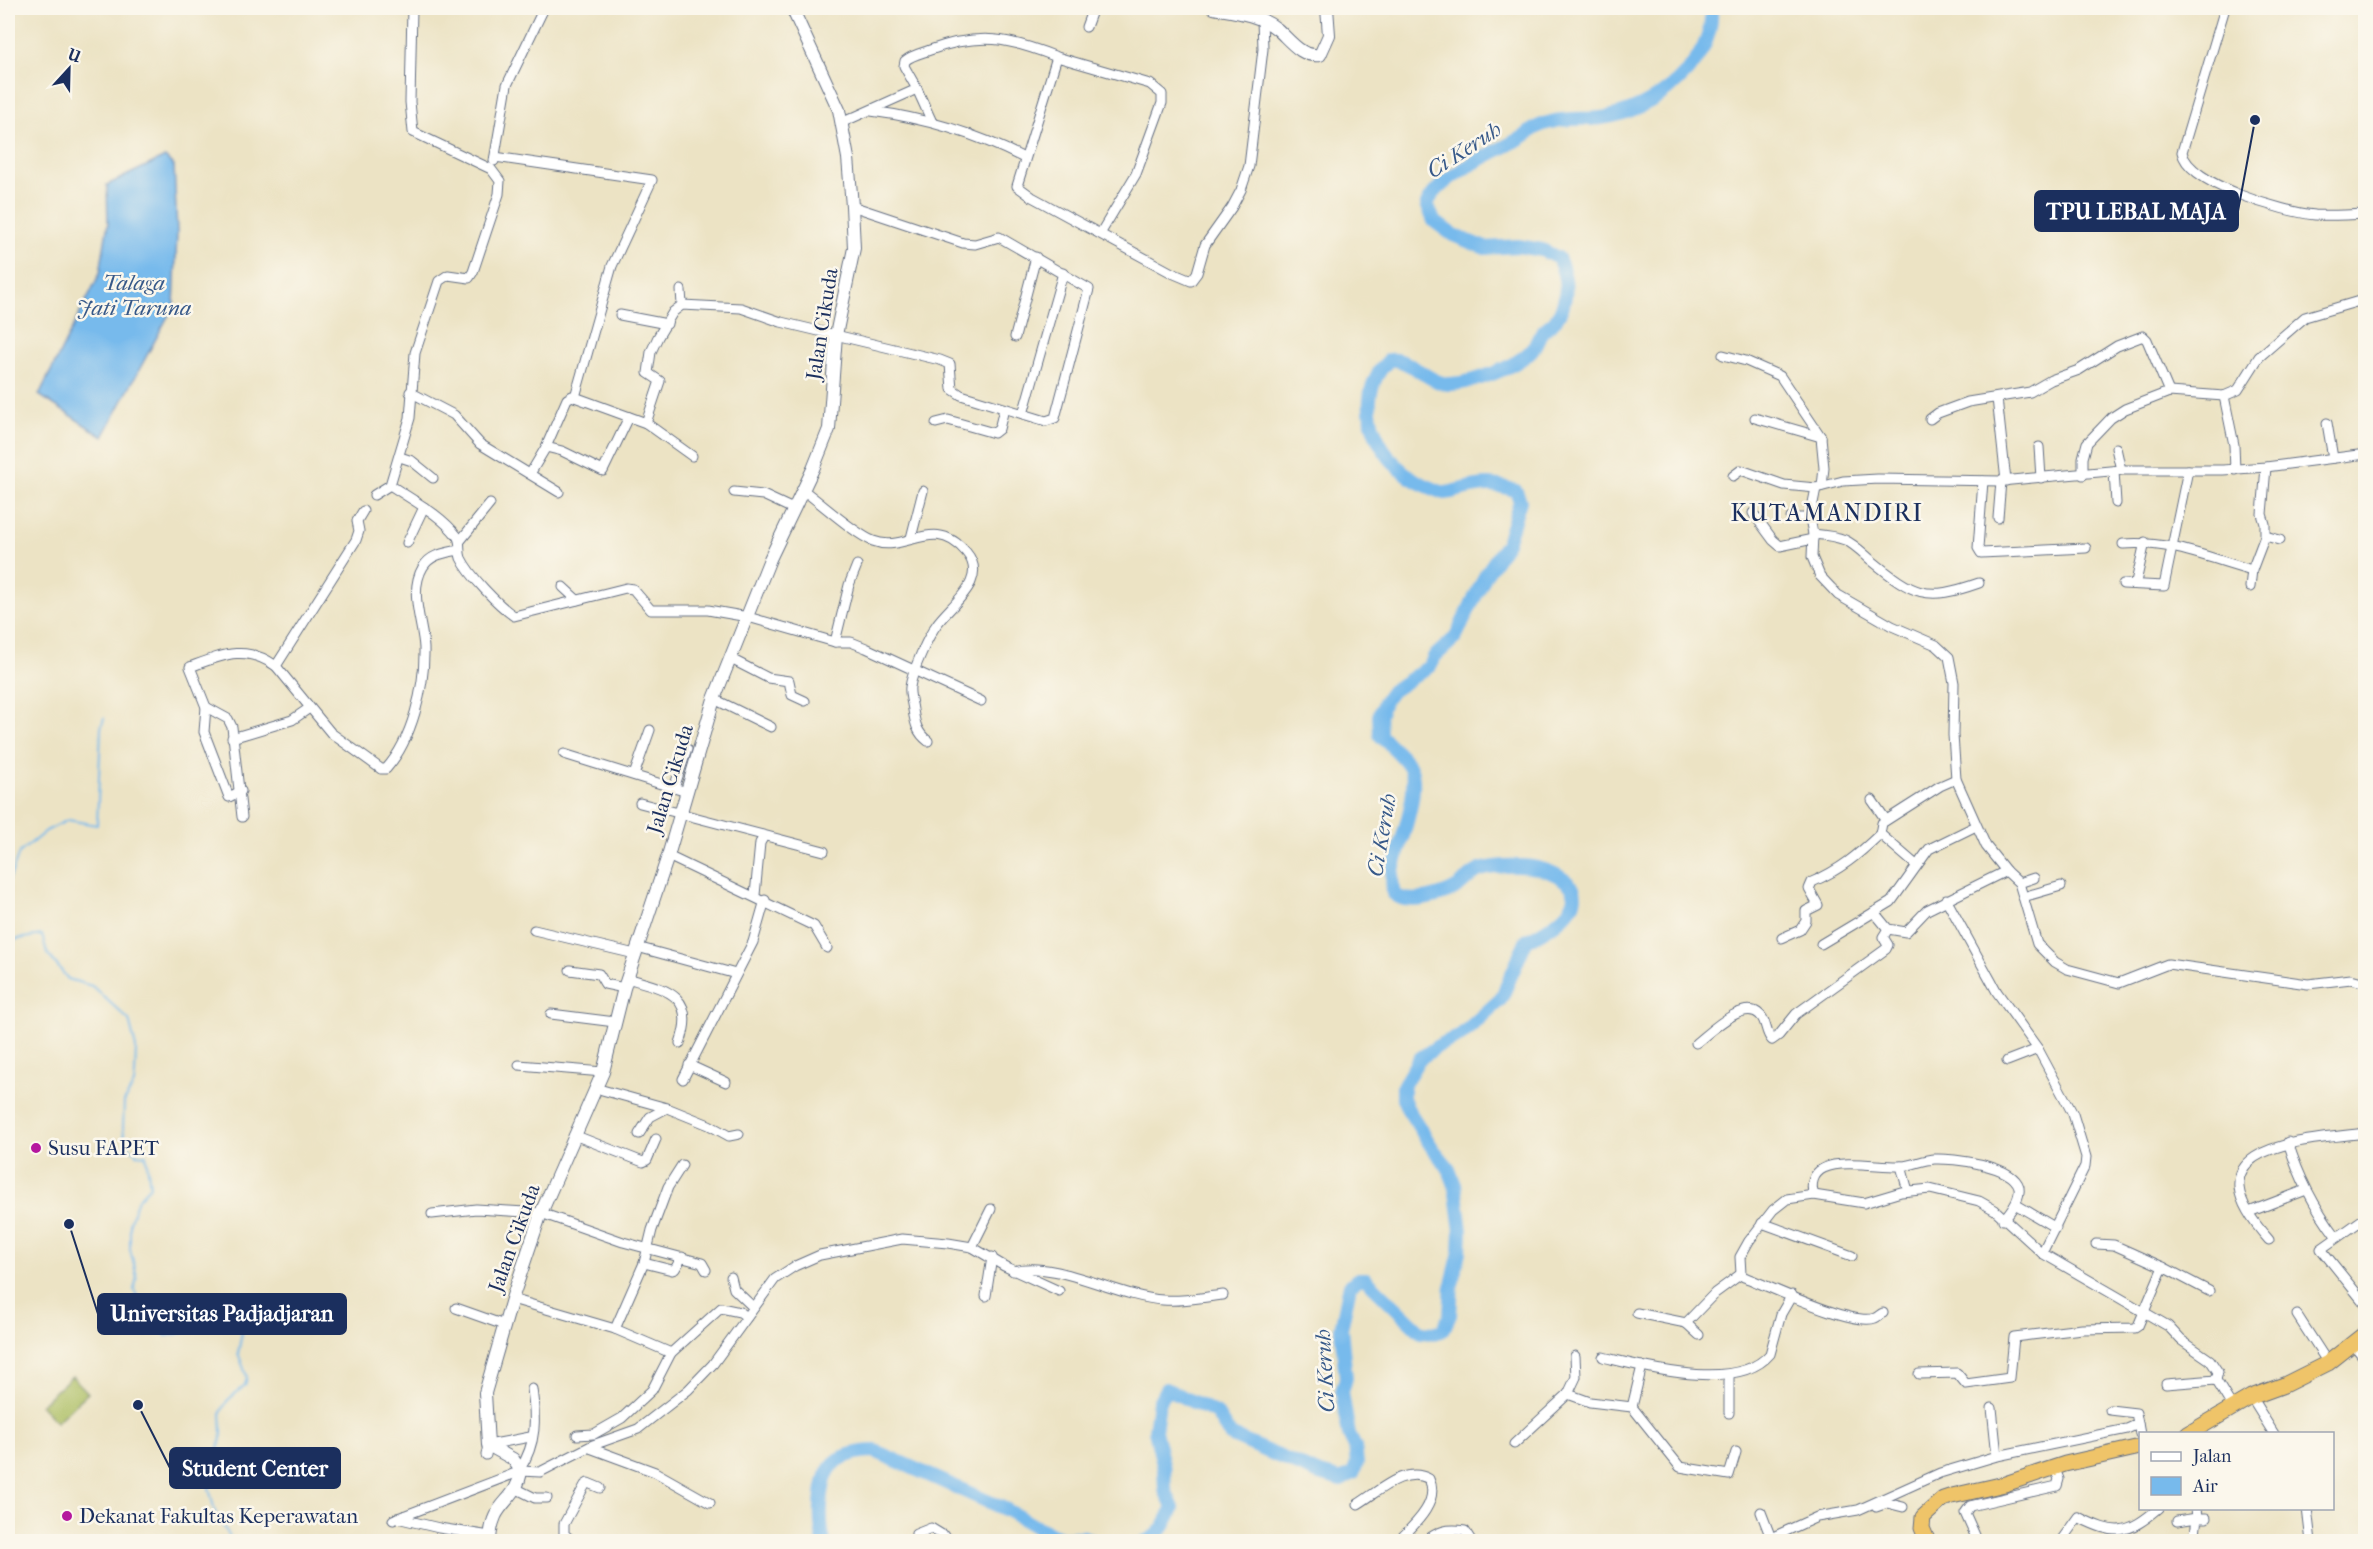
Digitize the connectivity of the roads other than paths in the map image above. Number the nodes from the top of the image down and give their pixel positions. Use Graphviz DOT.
graph roads {
  1 [pos="412,8"];
  2 [pos="544,8"];
  3 [pos="792,8"];
  4 [pos="1093,8"];
  5 [pos="1214,8"];
  6 [pos="1327,8"];
  7 [pos="2225,8"];
  8 [pos="1262,19"];
  9 [pos="1086,27"];
  10 [pos="1057,57"];
  11 [pos="917,89"];
  12 [pos="871,111"];
  13 [pos="932,122"];
  14 [pos="841,123"];
  15 [pos="495,157"];
  16 [pos="1024,158"];
  17 [pos="491,169"];
  18 [pos="852,206"];
  19 [pos="2366,214"];
  20 [pos="1100,234"];
  21 [pos="1036,257"];
  22 [pos="1063,273"];
  23 [pos="681,290"];
  24 [pos="2366,299"];
  25 [pos="682,305"];
  26 [pos="620,315"];
  27 [pos="667,324"];
  28 [pos="836,335"];
  29 [pos="1015,337"];
  30 [pos="1723,355"];
  31 [pos="2169,392"];
  32 [pos="410,393"];
  33 [pos="2224,396"];
  34 [pos="575,397"];
  35 [pos="1997,398"];
  36 [pos="1004,409"];
  37 [pos="1023,414"];
  38 [pos="629,417"];
  39 [pos="1755,418"];
  40 [pos="1930,419"];
  41 [pos="646,423"];
  42 [pos="936,423"];
  43 [pos="2327,423"];
  44 [pos="1821,437"];
  45 [pos="546,447"];
  46 [pos="2039,447"];
  47 [pos="2116,448"];
  48 [pos="2366,454"];
  49 [pos="692,456"];
  50 [pos="400,457"];
  51 [pos="2333,458"];
  52 [pos="2266,467"];
  53 [pos="2118,470"];
  54 [pos="2188,470"];
  55 [pos="2235,470"];
  56 [pos="530,474"];
  57 [pos="2083,475"];
  58 [pos="1733,476"];
  59 [pos="433,478"];
  60 [pos="2041,478"];
  61 [pos="1983,481"];
  62 [pos="2003,481"];
  63 [pos="390,485"];
  64 [pos="1819,487"];
  65 [pos="804,490"];
  66 [pos="923,491"];
  67 [pos="559,492"];
  68 [pos="734,492"];
  69 [pos="374,495"];
  70 [pos="2116,503"];
  71 [pos="490,504"];
  72 [pos="424,507"];
  73 [pos="793,509"];
  74 [pos="363,511"];
  75 [pos="1753,513"];
  76 [pos="1791,518"];
  77 [pos="1810,518"];
  78 [pos="1998,518"];
  79 [pos="1813,536"];
  80 [pos="2265,536"];
  81 [pos="911,538"];
  82 [pos="2280,540"];
  83 [pos="2145,542"];
  84 [pos="407,543"];
  85 [pos="2123,544"];
  86 [pos="459,545"];
  87 [pos="2174,547"];
  88 [pos="2086,548"];
  89 [pos="857,565"];
  90 [pos="2252,570"];
  91 [pos="2136,582"];
  92 [pos="1979,583"];
  93 [pos="2123,584"];
  94 [pos="563,587"];
  95 [pos="2250,587"];
  96 [pos="577,600"];
  97 [pos="748,617"];
  98 [pos="835,642"];
  99 [pos="731,659"];
  100 [pos="276,666"];
  101 [pos="916,670"];
  102 [pos="714,699"];
  103 [pos="805,701"];
  104 [pos="981,701"];
  105 [pos="206,707"];
  106 [pos="308,709"];
  107 [pos="771,727"];
  108 [pos="650,730"];
  109 [pos="232,738"];
  110 [pos="928,741"];
  111 [pos="687,749"];
  112 [pos="564,754"];
  113 [pos="634,775"];
  114 [pos="1956,779"];
  115 [pos="674,788"];
  116 [pos="241,791"];
  117 [pos="687,792"];
  118 [pos="1872,800"];
  119 [pos="640,803"];
  120 [pos="680,814"];
  121 [pos="242,817"];
  122 [pos="1886,820"];
  123 [pos="1976,826"];
  124 [pos="1880,834"];
  125 [pos="764,836"];
  126 [pos="824,851"];
  127 [pos="668,856"];
  128 [pos="1916,865"];
  129 [pos="2006,872"];
  130 [pos="2034,878"];
  131 [pos="2019,883"];
  132 [pos="2061,886"];
  133 [pos="755,895"];
  134 [pos="2023,897"];
  135 [pos="1946,899"];
  136 [pos="765,900"];
  137 [pos="1874,912"];
  138 [pos="1888,929"];
  139 [pos="534,930"];
  140 [pos="1782,938"];
  141 [pos="1821,944"];
  142 [pos="827,948"];
  143 [pos="636,950"];
  144 [pos="570,970"];
  145 [pos="736,974"];
  146 [pos="625,983"];
  147 [pos="2366,983"];
  148 [pos="551,1014"];
  149 [pos="615,1022"];
  150 [pos="680,1043"];
  151 [pos="1696,1043"];
  152 [pos="2038,1049"];
  153 [pos="2007,1061"];
  154 [pos="519,1065"];
  155 [pos="689,1065"];
  156 [pos="603,1072"];
  157 [pos="683,1079"];
  158 [pos="726,1082"];
  159 [pos="595,1088"];
  160 [pos="667,1108"];
  161 [pos="2366,1133"];
  162 [pos="639,1134"];
  163 [pos="739,1134"];
  164 [pos="574,1135"];
  165 [pos="656,1139"];
  166 [pos="2288,1142"];
  167 [pos="682,1165"];
  168 [pos="1901,1166"];
  169 [pos="2306,1190"];
  170 [pos="1908,1191"];
  171 [pos="1814,1195"];
  172 [pos="2015,1204"];
  173 [pos="991,1209"];
  174 [pos="2249,1212"];
  175 [pos="541,1213"];
  176 [pos="432,1214"];
  177 [pos="2003,1220"];
  178 [pos="2362,1220"];
  179 [pos="1762,1223"];
  180 [pos="2056,1228"];
  181 [pos="2336,1236"];
  182 [pos="2269,1240"];
  183 [pos="2096,1244"];
  184 [pos="972,1247"];
  185 [pos="648,1248"];
  186 [pos="2042,1253"];
  187 [pos="1852,1256"];
  188 [pos="682,1257"];
  189 [pos="992,1257"];
  190 [pos="644,1263"];
  191 [pos="2163,1267"];
  192 [pos="706,1270"];
  193 [pos="1013,1270"];
  194 [pos="1741,1275"];
  195 [pos="731,1277"];
  196 [pos="1059,1291"];
  197 [pos="2209,1291"];
  198 [pos="1223,1295"];
  199 [pos="1792,1295"];
  200 [pos="986,1296"];
  201 [pos="512,1299"];
  202 [pos="2366,1305"];
  203 [pos="753,1306"];
  204 [pos="456,1308"];
  205 [pos="2143,1310"];
  206 [pos="1638,1313"];
  207 [pos="1883,1313"];
  208 [pos="2297,1315"];
  209 [pos="747,1317"];
  210 [pos="1686,1323"];
  211 [pos="504,1325"];
  212 [pos="615,1329"];
  213 [pos="2366,1333"];
  214 [pos="1699,1335"];
  215 [pos="2013,1344"];
  216 [pos="2353,1344"];
  217 [pos="2002,1345"];
  218 [pos="671,1353"];
  219 [pos="1575,1356"];
  220 [pos="1603,1357"];
  221 [pos="2366,1360"];
  222 [pos="2328,1363"];
  223 [pos="1642,1366"];
  224 [pos="1729,1374"];
  225 [pos="1919,1374"];
  226 [pos="2216,1380"];
  227 [pos="2166,1384"];
  228 [pos="532,1389"];
  229 [pos="1568,1394"];
  230 [pos="2251,1397"];
  231 [pos="1632,1407"];
  232 [pos="1992,1408"];
  233 [pos="2233,1408"];
  234 [pos="2110,1410"];
  235 [pos="1729,1413"];
  236 [pos="2139,1429"];
  237 [pos="2191,1432"];
  238 [pos="2273,1432"];
  239 [pos="577,1436"];
  240 [pos="530,1437"];
  241 [pos="1514,1444"];
  242 [pos="2139,1447"];
  243 [pos="590,1448"];
  244 [pos="487,1450"];
  245 [pos="1736,1452"];
  246 [pos="1997,1456"];
  247 [pos="2054,1467"];
  248 [pos="521,1470"];
  249 [pos="600,1488"];
  250 [pos="517,1490"];
  251 [pos="547,1498"];
  252 [pos="710,1503"];
  253 [pos="1358,1504"];
  254 [pos="1903,1507"];
  255 [pos="1858,1510"];
  256 [pos="2158,1510"];
  257 [pos="2307,1510"];
  258 [pos="1761,1512"];
  259 [pos="2200,1515"];
  260 [pos="2177,1521"];
  261 [pos="490,1539"];
  262 [pos="1767,1540"];
  263 [pos="574,1542"];
  264 [pos="918,1542"];
  265 [pos="954,1542"];
  266 [pos="1397,1542"];
  267 [pos="1424,1542"];
  268 [pos="1472,1542"];
  269 [pos="1928,1542"];
  270 [pos="1978,1542"];
  271 [pos="2060,1542"];
  272 [pos="2194,1542"];
  273 [pos="2311,1542"];
  1 -- 17 [label="street"];
  2 -- 15 [label="street"];
  3 -- 14 [label="street, Jalan Cikuda"];
  4 -- 9 [label="street"];
  5 -- 8 [label="street"];
  6 -- 8 [label="street"];
  7 -- 19 [label="street"];
  8 -- 20 [label="street"];
  10 -- 11 [label="street"];
  10 -- 16 [label="street"];
  10 -- 20 [label="street"];
  11 -- 12 [label="street"];
  11 -- 13 [label="street"];
  12 -- 13 [label="street"];
  12 -- 14 [label="street"];
  13 -- 16 [label="street"];
  14 -- 18 [label="street, Jalan Cikuda"];
  15 -- 17 [label="street"];
  15 -- 34 [label="street"];
  16 -- 20 [label="street"];
  17 -- 32 [label="street"];
  18 -- 21 [label="street"];
  18 -- 28 [label="street, Jalan Cikuda"];
  21 -- 22 [label="street"];
  21 -- 29 [label="street"];
  22 -- 37 [label="street"];
  22 -- 37 [label="street"];
  23 -- 25 [label="street"];
  24 -- 33 [label="street"];
  25 -- 27 [label="street"];
  25 -- 28 [label="street"];
  26 -- 27 [label="street"];
  27 -- 41 [label="street"];
  28 -- 36 [label="street"];
  28 -- 65 [label="street, Jalan Cikuda"];
  30 -- 44 [label="street"];
  31 -- 33 [label="street"];
  31 -- 35 [label="street"];
  31 -- 57 [label="street"];
  32 -- 50 [label="street"];
  32 -- 56 [label="street"];
  33 -- 55 [label="street"];
  34 -- 38 [label="street"];
  34 -- 45 [label="street"];
  35 -- 40 [label="street"];
  35 -- 62 [label="street"];
  36 -- 37 [label="street"];
  36 -- 42 [label="street"];
  38 -- 41 [label="street"];
  38 -- 45 [label="street"];
  39 -- 44 [label="street"];
  41 -- 49 [label="street"];
  43 -- 51 [label="street"];
  44 -- 64 [label="street"];
  45 -- 56 [label="street"];
  46 -- 60 [label="street"];
  47 -- 53 [label="street"];
  48 -- 51 [label="street"];
  50 -- 59 [label="street"];
  50 -- 63 [label="street"];
  51 -- 52 [label="street"];
  52 -- 55 [label="street"];
  52 -- 80 [label="street"];
  53 -- 54 [label="street"];
  53 -- 57 [label="street"];
  53 -- 70 [label="street"];
  54 -- 55 [label="street"];
  54 -- 87 [label="street"];
  56 -- 67 [label="street"];
  57 -- 60 [label="street"];
  58 -- 64 [label="street"];
  60 -- 62 [label="street"];
  61 -- 62 [label="street"];
  61 -- 64 [label="street"];
  61 -- 88 [label="street"];
  62 -- 78 [label="street"];
  63 -- 69 [label="street"];
  63 -- 72 [label="street"];
  64 -- 77 [label="street"];
  65 -- 73 [label="street, Jalan Cikuda"];
  65 -- 81 [label="street"];
  66 -- 81 [label="street"];
  68 -- 73 [label="street"];
  71 -- 86 [label="street"];
  72 -- 84 [label="street"];
  72 -- 86 [label="street"];
  73 -- 97 [label="street, Jalan Cikuda"];
  74 -- 100 [label="street"];
  75 -- 79 [label="street"];
  76 -- 77 [label="street"];
  77 -- 79 [label="street"];
  79 -- 92 [label="street"];
  79 -- 114 [label="street"];
  80 -- 82 [label="street"];
  80 -- 90 [label="street"];
  81 -- 101 [label="street"];
  83 -- 85 [label="street"];
  83 -- 87 [label="street"];
  83 -- 91 [label="street"];
  86 -- 96 [label="street"];
  86 -- 106 [label="street"];
  87 -- 90 [label="street"];
  87 -- 91 [label="street"];
  89 -- 98 [label="street"];
  90 -- 95 [label="street"];
  91 -- 93 [label="street"];
  94 -- 96 [label="street"];
  96 -- 97 [label="street"];
  97 -- 98 [label="street"];
  97 -- 99 [label="street, Jalan Cikuda"];
  98 -- 101 [label="street"];
  99 -- 102 [label="street, Jalan Cikuda"];
  99 -- 103 [label="street"];
  100 -- 105 [label="street"];
  100 -- 106 [label="street"];
  101 -- 104 [label="street"];
  101 -- 110 [label="street"];
  102 -- 107 [label="street"];
  102 -- 117 [label="street, Jalan Cikuda"];
  105 -- 109 [label="street"];
  105 -- 116 [label="street"];
  106 -- 109 [label="street"];
  108 -- 113 [label="street"];
  109 -- 116 [label="street"];
  111 -- 115 [label="street"];
  112 -- 113 [label="street"];
  113 -- 115 [label="street"];
  114 -- 122 [label="street"];
  114 -- 123 [label="street"];
  115 -- 117 [label="street"];
  116 -- 121 [label="street"];
  117 -- 120 [label="street, Jalan Cikuda"];
  118 -- 122 [label="street"];
  119 -- 120 [label="street"];
  120 -- 125 [label="street"];
  120 -- 127 [label="street, Jalan Cikuda"];
  122 -- 124 [label="street"];
  123 -- 128 [label="street"];
  123 -- 129 [label="street"];
  124 -- 128 [label="street"];
  124 -- 140 [label="street"];
  125 -- 126 [label="street"];
  125 -- 133 [label="street"];
  127 -- 133 [label="street"];
  127 -- 143 [label="street, Jalan Cikuda"];
  128 -- 137 [label="street"];
  129 -- 131 [label="street"];
  129 -- 135 [label="street"];
  130 -- 131 [label="street"];
  131 -- 134 [label="street"];
  132 -- 134 [label="street"];
  133 -- 136 [label="street"];
  134 -- 147 [label="street"];
  135 -- 138 [label="street"];
  135 -- 152 [label="street"];
  136 -- 142 [label="street"];
  136 -- 145 [label="street"];
  137 -- 138 [label="street"];
  137 -- 141 [label="street"];
  138 -- 151 [label="street"];
  139 -- 143 [label="street"];
  143 -- 145 [label="street"];
  143 -- 146 [label="street, Jalan Cikuda"];
  144 -- 146 [label="street"];
  145 -- 155 [label="street"];
  146 -- 149 [label="street, Jalan Cikuda"];
  146 -- 150 [label="street"];
  148 -- 149 [label="street"];
  149 -- 156 [label="street, Jalan Cikuda"];
  152 -- 153 [label="street"];
  152 -- 180 [label="street"];
  154 -- 156 [label="street"];
  155 -- 157 [label="street"];
  155 -- 158 [label="street"];
  156 -- 159 [label="street, Jalan Cikuda"];
  159 -- 160 [label="street"];
  159 -- 164 [label="street, Jalan Cikuda"];
  160 -- 162 [label="street"];
  160 -- 163 [label="street"];
  161 -- 166 [label="street"];
  164 -- 165 [label="street"];
  164 -- 175 [label="street, Jalan Cikuda"];
  166 -- 169 [label="street"];
  166 -- 174 [label="street"];
  167 -- 185 [label="street"];
  168 -- 170 [label="street"];
  168 -- 171 [label="street"];
  168 -- 172 [label="street"];
  169 -- 174 [label="street"];
  169 -- 181 [label="street"];
  170 -- 171 [label="street"];
  170 -- 177 [label="street"];
  171 -- 179 [label="street"];
  172 -- 177 [label="street"];
  172 -- 180 [label="street"];
  173 -- 184 [label="street"];
  174 -- 182 [label="street"];
  175 -- 176 [label="street"];
  175 -- 185 [label="street"];
  175 -- 201 [label="street, Jalan Cikuda"];
  177 -- 186 [label="street"];
  178 -- 181 [label="street"];
  179 -- 187 [label="street"];
  179 -- 194 [label="street"];
  180 -- 186 [label="street"];
  181 -- 202 [label="street"];
  183 -- 191 [label="street"];
  184 -- 189 [label="street"];
  184 -- 203 [label="street"];
  185 -- 188 [label="street"];
  185 -- 190 [label="street"];
  186 -- 205 [label="street"];
  188 -- 190 [label="street"];
  188 -- 192 [label="street"];
  189 -- 193 [label="street"];
  189 -- 200 [label="street"];
  190 -- 212 [label="street"];
  191 -- 197 [label="street"];
  191 -- 205 [label="street"];
  193 -- 196 [label="street"];
  193 -- 198 [label="street"];
  194 -- 199 [label="street"];
  194 -- 210 [label="street"];
  195 -- 203 [label="street"];
  199 -- 207 [label="street"];
  199 -- 224 [label="street"];
  201 -- 211 [label="street, Jalan Cikuda"];
  201 -- 212 [label="street"];
  203 -- 209 [label="street"];
  204 -- 211 [label="street"];
  205 -- 215 [label="street"];
  205 -- 226 [label="street"];
  206 -- 210 [label="street"];
  208 -- 222 [label="street"];
  209 -- 218 [label="street"];
  209 -- 243 [label="street"];
  210 -- 214 [label="street"];
  211 -- 244 [label="street, Jalan Cikuda"];
  212 -- 218 [label="street"];
  213 -- 216 [label="highway"];
  215 -- 217 [label="street"];
  215 -- 225 [label="street"];
  216 -- 221 [label="street"];
  216 -- 222 [label="highway"];
  218 -- 239 [label="street"];
  219 -- 229 [label="street"];
  220 -- 223 [label="street"];
  222 -- 230 [label="highway"];
  223 -- 224 [label="street"];
  223 -- 231 [label="street"];
  224 -- 235 [label="street"];
  226 -- 227 [label="street"];
  226 -- 233 [label="street"];
  228 -- 248 [label="street"];
  229 -- 231 [label="street"];
  229 -- 241 [label="street"];
  230 -- 233 [label="highway"];
  230 -- 238 [label="street"];
  231 -- 245 [label="street"];
  232 -- 246 [label="street"];
  233 -- 237 [label="highway"];
  234 -- 236 [label="street"];
  236 -- 246 [label="street"];
  240 -- 244 [label="street"];
  242 -- 247 [label="highway"];
  243 -- 248 [label="street"];
  243 -- 252 [label="street"];
  244 -- 248 [label="street"];
  246 -- 255 [label="street"];
  247 -- 269 [label="highway"];
  247 -- 270 [label="street"];
  248 -- 250 [label="street"];
  248 -- 261 [label="street"];
  249 -- 263 [label="street"];
  250 -- 251 [label="street"];
  250 -- 261 [label="street"];
  253 -- 266 [label="street"];
  254 -- 255 [label="street"];
  255 -- 262 [label="street"];
  256 -- 271 [label="street"];
  257 -- 273 [label="street"];
  258 -- 262 [label="street"];
  259 -- 260 [label="street"];
  259 -- 272 [label="street"];
  264 -- 265 [label="street"];
  267 -- 268 [label="street"];
}
